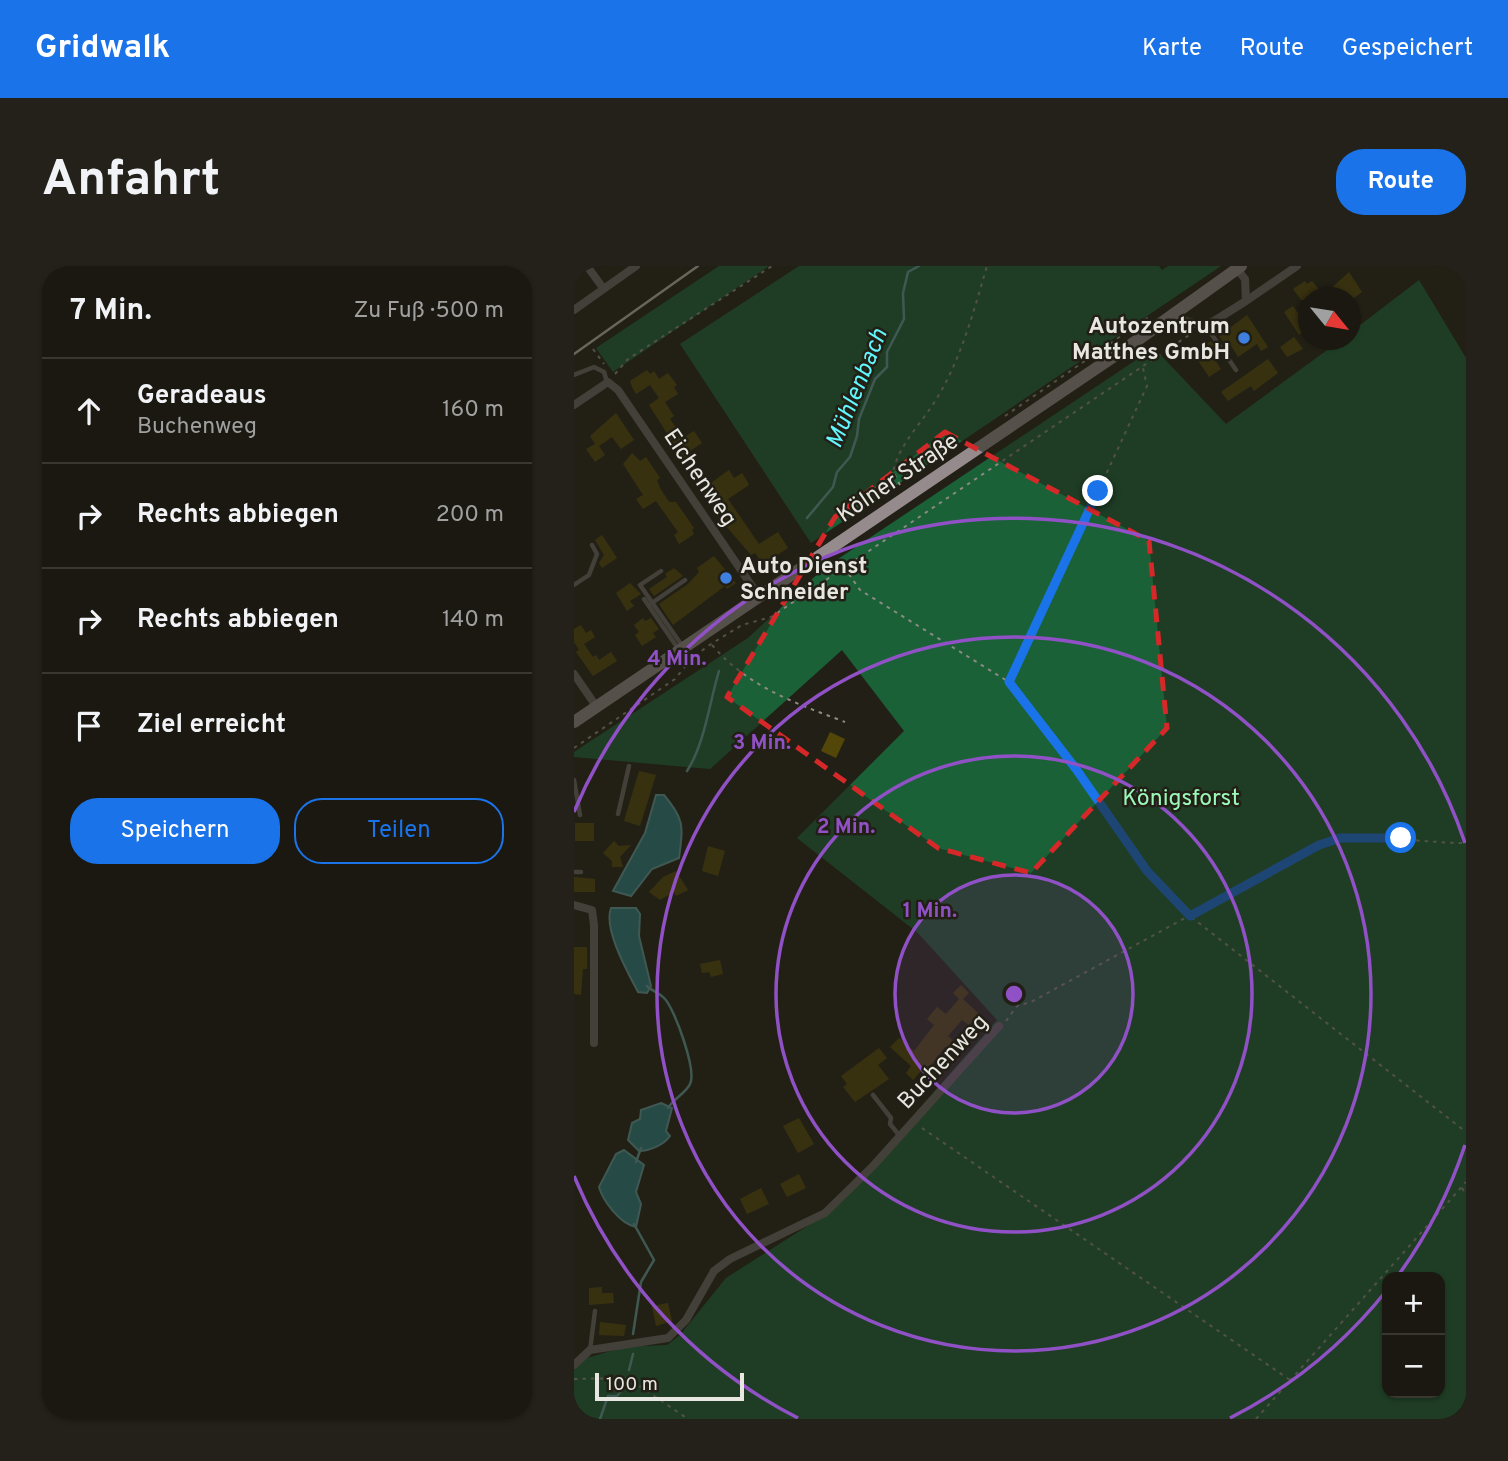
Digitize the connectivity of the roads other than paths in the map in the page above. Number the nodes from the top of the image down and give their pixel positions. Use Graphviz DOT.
graph roads {
  1 [pos="587,266"];
  2 [pos="636,266"];
  3 [pos="1297,266"];
  4 [pos="1239,267"];
  5 [pos="603,288"];
  6 [pos="1246,301"];
  7 [pos="574,310"];
  8 [pos="1177,313"];
  9 [pos="1206,326"];
  10 [pos="1236,370"];
  11 [pos="574,375"];
  12 [pos="608,383"];
  13 [pos="574,405"];
  14 [pos="592,545"];
  15 [pos="661,570"];
  16 [pos="685,580"];
  17 [pos="574,585"];
  18 [pos="758,596"];
  19 [pos="643,599"];
  20 [pos="652,603"];
  21 [pos="681,649"];
  22 [pos="574,674"];
  23 [pos="596,706"];
  24 [pos="574,722"];
  25 [pos="629,766"];
  26 [pos="574,780"];
  27 [pos="618,814"];
  28 [pos="579,815"];
  29 [pos="574,872"];
  30 [pos="581,872"];
  31 [pos="574,905"];
  32 [pos="999,1026"];
  33 [pos="593,1043"];
  34 [pos="873,1095"];
  35 [pos="900,1136"];
  36 [pos="595,1311"];
  37 [pos="590,1350"];
  38 [pos="574,1365"];
  1 -- 5 [label="street"];
  2 -- 5 [label="street"];
  3 -- 6 [label="street"];
  4 -- 6 [label="street"];
  4 -- 8 [label="main road, Kölner Straße"];
  5 -- 7 [label="street"];
  6 -- 9 [label="street"];
  8 -- 9 [label="street"];
  8 -- 18 [label="main road, Kölner Straße"];
  9 -- 10 [label="lane"];
  11 -- 12 [label="lane"];
  12 -- 13 [label="street"];
  12 -- 18 [label="street, Eichenweg"];
  14 -- 17 [label="lane"];
  15 -- 20 [label="lane"];
  16 -- 20 [label="lane"];
  18 -- 21 [label="main road, Kölner Straße"];
  19 -- 21 [label="lane"];
  20 -- 21 [label="lane"];
  21 -- 23 [label="main road, Kölner Straße"];
  22 -- 23 [label="street"];
  23 -- 24 [label="main road, Kölner Straße"];
  25 -- 27 [label="lane"];
  26 -- 28 [label="lane"];
  29 -- 30 [label="lane"];
  31 -- 33 [label="street"];
  32 -- 35 [label="street, Buchenweg"];
  34 -- 35 [label="lane"];
  35 -- 37 [label="street, Buchenweg"];
  36 -- 37 [label="lane"];
  37 -- 38 [label="street"];
}
